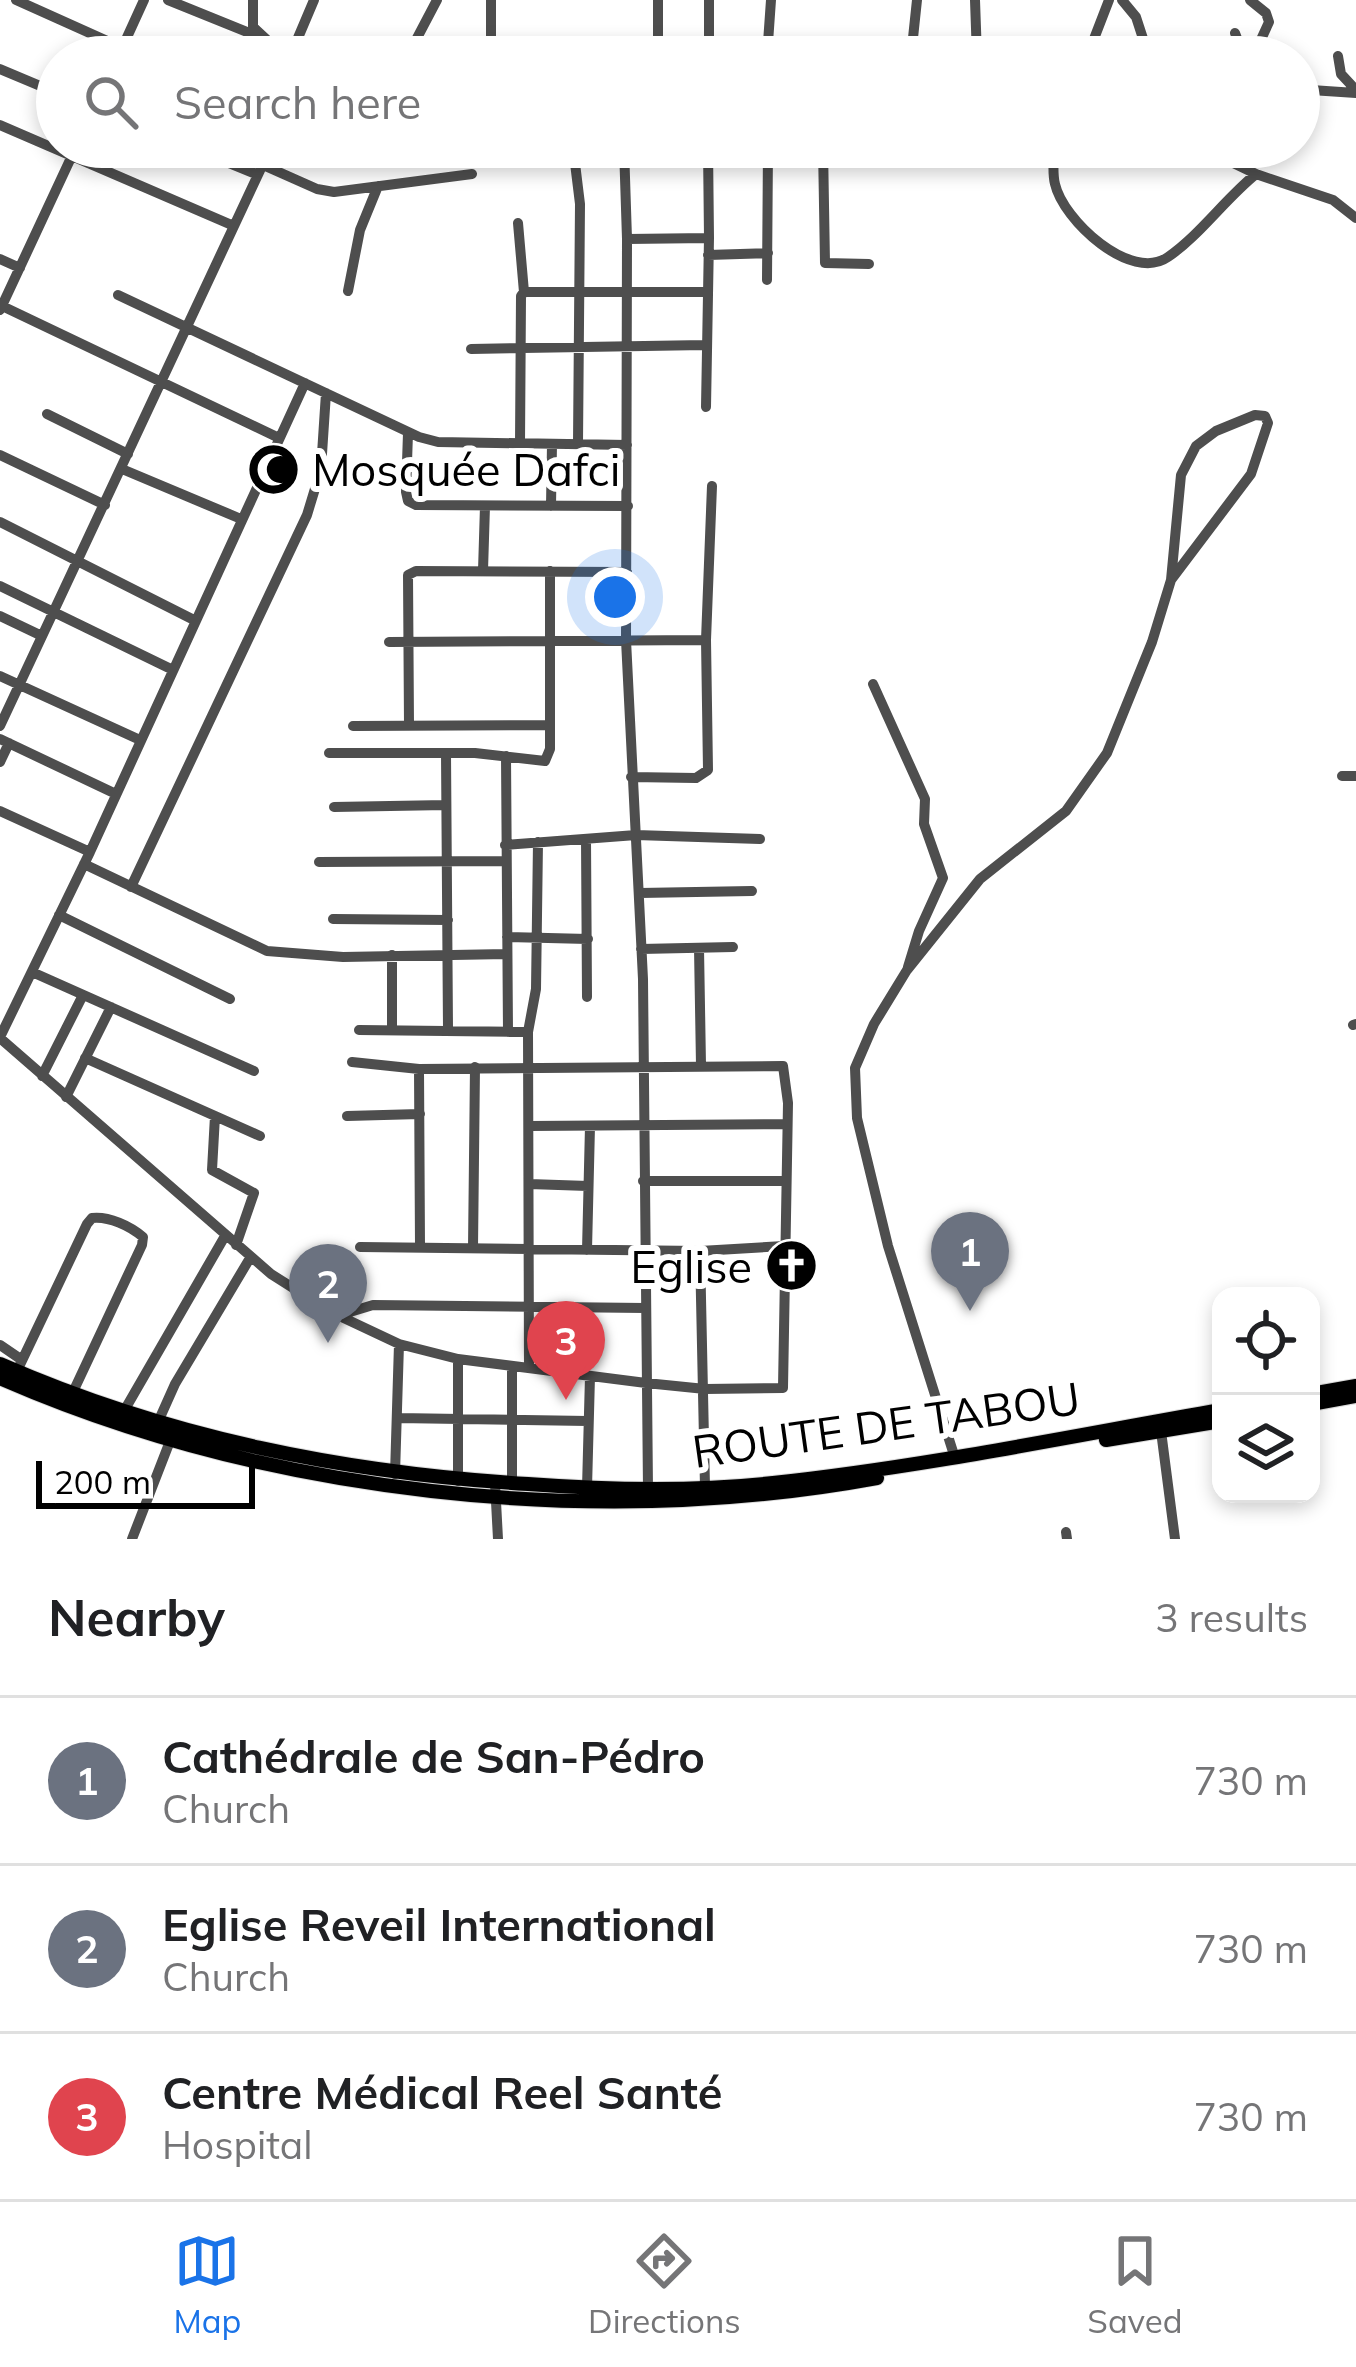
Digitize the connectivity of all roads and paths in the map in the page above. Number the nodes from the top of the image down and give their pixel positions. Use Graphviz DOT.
graph roads {
  1 [pos="16,0"];
  2 [pos="144,0"];
  3 [pos="168,0"];
  4 [pos="254,0"];
  5 [pos="314,0"];
  6 [pos="436,0"];
  7 [pos="491,0"];
  8 [pos="658,0"];
  9 [pos="709,0"];
  10 [pos="771,0"];
  11 [pos="917,0"];
  12 [pos="975,0"];
  13 [pos="1108,0"];
  14 [pos="1122,0"];
  15 [pos="1250,0"];
  16 [pos="1235,33"];
  17 [pos="87,36"];
  18 [pos="128,36"];
  19 [pos="257,36"];
  20 [pos="263,36"];
  21 [pos="302,36"];
  22 [pos="418,36"];
  23 [pos="491,36"];
  24 [pos="658,36"];
  25 [pos="709,36"];
  26 [pos="768,36"];
  27 [pos="913,36"];
  28 [pos="976,36"];
  29 [pos="1095,36"];
  30 [pos="1142,36"];
  31 [pos="1237,36"];
  32 [pos="1261,36"];
  33 [pos="1338,56"];
  34 [pos="0,69"];
  35 [pos="36,84"];
  36 [pos="1320,90"];
  37 [pos="1356,92"];
  38 [pos="0,125"];
  39 [pos="36,139"];
  40 [pos="67,168"];
  41 [pos="107,168"];
  42 [pos="254,168"];
  43 [pos="576,168"];
  44 [pos="626,168"];
  45 [pos="709,168"];
  46 [pos="768,168"];
  47 [pos="823,168"];
  48 [pos="1055,168"];
  49 [pos="1245,168"];
  50 [pos="260,170"];
  51 [pos="472,174"];
  52 [pos="1256,174"];
  53 [pos="378,186"];
  54 [pos="1356,218"];
  55 [pos="518,223"];
  56 [pos="234,226"];
  57 [pos="709,238"];
  58 [pos="627,239"];
  59 [pos="767,254"];
  60 [pos="708,255"];
  61 [pos="0,259"];
  62 [pos="869,264"];
  63 [pos="20,268"];
  64 [pos="767,280"];
  65 [pos="347,291"];
  66 [pos="524,292"];
  67 [pos="707,292"];
  68 [pos="625,293"];
  69 [pos="579,294"];
  70 [pos="118,296"];
  71 [pos="1,308"];
  72 [pos="188,326"];
  73 [pos="705,345"];
  74 [pos="471,349"];
  75 [pos="579,349"];
  76 [pos="624,349"];
  77 [pos="521,350"];
  78 [pos="164,380"];
  79 [pos="305,383"];
  80 [pos="326,393"];
  81 [pos="706,407"];
  82 [pos="47,414"];
  83 [pos="408,433"];
  84 [pos="277,437"];
  85 [pos="520,443"];
  86 [pos="552,444"];
  87 [pos="578,444"];
  88 [pos="627,445"];
  89 [pos="128,454"];
  90 [pos="0,455"];
  91 [pos="122,469"];
  92 [pos="712,486"];
  93 [pos="105,505"];
  94 [pos="485,506"];
  95 [pos="551,506"];
  96 [pos="628,506"];
  97 [pos="241,519"];
  98 [pos="0,522"];
  99 [pos="79,561"];
  100 [pos="550,571"];
  101 [pos="483,572"];
  102 [pos="627,572"];
  103 [pos="1171,580"];
  104 [pos="0,586"];
  105 [pos="54,610"];
  106 [pos="0,616"];
  107 [pos="196,621"];
  108 [pos="42,636"];
  109 [pos="626,640"];
  110 [pos="706,640"];
  111 [pos="388,642"];
  112 [pos="408,642"];
  113 [pos="548,642"];
  114 [pos="173,670"];
  115 [pos="0,676"];
  116 [pos="873,684"];
  117 [pos="19,686"];
  118 [pos="352,725"];
  119 [pos="409,725"];
  120 [pos="549,725"];
  121 [pos="0,726"];
  122 [pos="140,740"];
  123 [pos="4,741"];
  124 [pos="328,753"];
  125 [pos="446,753"];
  126 [pos="506,756"];
  127 [pos="0,762"];
  128 [pos="1342,776"];
  129 [pos="1356,776"];
  130 [pos="631,777"];
  131 [pos="116,794"];
  132 [pos="446,805"];
  133 [pos="334,808"];
  134 [pos="0,811"];
  135 [pos="636,835"];
  136 [pos="586,839"];
  137 [pos="760,839"];
  138 [pos="538,842"];
  139 [pos="506,845"];
  140 [pos="87,858"];
  141 [pos="506,861"];
  142 [pos="320,862"];
  143 [pos="446,863"];
  144 [pos="131,887"];
  145 [pos="752,891"];
  146 [pos="640,893"];
  147 [pos="59,915"];
  148 [pos="332,920"];
  149 [pos="448,920"];
  150 [pos="507,937"];
  151 [pos="536,938"];
  152 [pos="588,939"];
  153 [pos="733,947"];
  154 [pos="699,948"];
  155 [pos="641,949"];
  156 [pos="507,954"];
  157 [pos="392,955"];
  158 [pos="449,956"];
  159 [pos="908,970"];
  160 [pos="32,972"];
  161 [pos="83,994"];
  162 [pos="587,997"];
  163 [pos="230,999"];
  164 [pos="111,1007"];
  165 [pos="448,1029"];
  166 [pos="359,1030"];
  167 [pos="392,1030"];
  168 [pos="508,1032"];
  169 [pos="528,1032"];
  170 [pos="0,1037"];
  171 [pos="85,1058"];
  172 [pos="352,1062"];
  173 [pos="644,1065"];
  174 [pos="701,1065"];
  175 [pos="530,1066"];
  176 [pos="475,1067"];
  177 [pos="419,1069"];
  178 [pos="254,1072"];
  179 [pos="42,1076"];
  180 [pos="66,1097"];
  181 [pos="420,1114"];
  182 [pos="215,1116"];
  183 [pos="346,1116"];
  184 [pos="787,1124"];
  185 [pos="642,1125"];
  186 [pos="530,1126"];
  187 [pos="590,1126"];
  188 [pos="260,1136"];
  189 [pos="643,1181"];
  190 [pos="787,1181"];
  191 [pos="530,1184"];
  192 [pos="588,1186"];
  193 [pos="225,1236"];
  194 [pos="236,1245"];
  195 [pos="784,1246"];
  196 [pos="360,1247"];
  197 [pos="420,1247"];
  198 [pos="473,1248"];
  199 [pos="529,1249"];
  200 [pos="586,1250"];
  201 [pos="644,1251"];
  202 [pos="700,1251"];
  203 [pos="250,1258"];
  204 [pos="528,1308"];
  205 [pos="645,1308"];
  206 [pos="340,1315"];
  207 [pos="399,1344"];
  208 [pos="0,1345"];
  209 [pos="458,1359"];
  210 [pos="0,1364"];
  211 [pos="20,1365"];
  212 [pos="512,1366"];
  213 [pos="529,1368"];
  214 [pos="590,1376"];
  215 [pos="0,1378"];
  216 [pos="646,1383"];
  217 [pos="1356,1386"];
  218 [pos="705,1389"];
  219 [pos="73,1392"];
  220 [pos="1320,1392"];
  221 [pos="1356,1396"];
  222 [pos="1320,1402"];
  223 [pos="124,1411"];
  224 [pos="1212,1412"];
  225 [pos="398,1418"];
  226 [pos="459,1420"];
  227 [pos="513,1420"];
  228 [pos="588,1421"];
  229 [pos="1212,1422"];
  230 [pos="158,1423"];
  231 [pos="1162,1431"];
  232 [pos="173,1433"];
  233 [pos="954,1455"];
  234 [pos="395,1474"];
  235 [pos="458,1480"];
  236 [pos="512,1484"];
  237 [pos="705,1487"];
  238 [pos="495,1488"];
  239 [pos="587,1488"];
  240 [pos="648,1489"];
  241 [pos="132,1539"];
  242 [pos="498,1539"];
  243 [pos="1175,1539"];
  1 -- 17 [label="street"];
  2 -- 18 [label="street"];
  3 -- 19 [label="street"];
  4 -- 20 [label="street"];
  5 -- 21 [label="street"];
  6 -- 22 [label="street"];
  7 -- 23 [label="street"];
  8 -- 24 [label="street"];
  9 -- 25 [label="street"];
  10 -- 26 [label="street"];
  11 -- 27 [label="street"];
  12 -- 28 [label="street"];
  13 -- 29 [label="street"];
  14 -- 30 [label="street"];
  15 -- 32 [label="street"];
  16 -- 31 [label="street"];
  33 -- 37 [label="street"];
  34 -- 35 [label="street"];
  36 -- 37 [label="street"];
  38 -- 39 [label="street"];
  40 -- 63 [label="street"];
  41 -- 56 [label="street"];
  42 -- 50 [label="street"];
  43 -- 69 [label="street"];
  44 -- 58 [label="street"];
  45 -- 57 [label="street"];
  46 -- 59 [label="street"];
  47 -- 62 [label="street"];
  48 -- 52 [label="street"];
  49 -- 52 [label="street"];
  50 -- 53 [label="street"];
  50 -- 56 [label="street"];
  51 -- 53 [label="street"];
  52 -- 54 [label="street"];
  53 -- 65 [label="street"];
  55 -- 66 [label="street"];
  56 -- 72 [label="street"];
  57 -- 58 [label="street"];
  57 -- 60 [label="street"];
  58 -- 68 [label="street"];
  59 -- 60 [label="street"];
  59 -- 64 [label="street"];
  60 -- 67 [label="street"];
  61 -- 63 [label="street"];
  63 -- 71 [label="street"];
  66 -- 69 [label="street"];
  66 -- 77 [label="street"];
  67 -- 68 [label="street"];
  67 -- 73 [label="street"];
  68 -- 69 [label="street"];
  68 -- 76 [label="street"];
  69 -- 75 [label="street"];
  70 -- 72 [label="street"];
  71 -- 78 [label="street"];
  72 -- 78 [label="street"];
  72 -- 79 [label="street"];
  73 -- 76 [label="street"];
  73 -- 81 [label="street"];
  74 -- 77 [label="street"];
  75 -- 76 [label="street"];
  75 -- 77 [label="street"];
  75 -- 87 [label="street"];
  76 -- 88 [label="street"];
  77 -- 85 [label="street"];
  78 -- 84 [label="street"];
  78 -- 89 [label="street"];
  79 -- 80 [label="street"];
  79 -- 84 [label="street"];
  80 -- 83 [label="street"];
  80 -- 144 [label="street"];
  82 -- 89 [label="street"];
  83 -- 85 [label="street"];
  83 -- 94 [label="street"];
  84 -- 97 [label="street"];
  85 -- 86 [label="street"];
  86 -- 87 [label="street"];
  86 -- 95 [label="street"];
  87 -- 88 [label="street"];
  88 -- 96 [label="street"];
  89 -- 91 [label="street"];
  90 -- 93 [label="street"];
  91 -- 93 [label="street"];
  91 -- 97 [label="street"];
  92 -- 110 [label="street"];
  93 -- 99 [label="street"];
  94 -- 95 [label="street"];
  94 -- 101 [label="street"];
  95 -- 96 [label="street"];
  96 -- 102 [label="street"];
  97 -- 107 [label="street"];
  98 -- 99 [label="street"];
  99 -- 105 [label="street"];
  99 -- 107 [label="street"];
  100 -- 101 [label="street"];
  100 -- 102 [label="street"];
  100 -- 113 [label="street"];
  101 -- 112 [label="street"];
  102 -- 109 [label="street"];
  103 -- 103 [label="street"];
  103 -- 159 [label="street"];
  104 -- 105 [label="street"];
  105 -- 108 [label="street"];
  105 -- 114 [label="street"];
  106 -- 108 [label="street"];
  107 -- 114 [label="street"];
  108 -- 117 [label="street"];
  109 -- 110 [label="street"];
  109 -- 113 [label="street"];
  109 -- 130 [label="street"];
  110 -- 130 [label="street"];
  111 -- 112 [label="street"];
  112 -- 113 [label="street"];
  112 -- 119 [label="street"];
  113 -- 120 [label="street"];
  114 -- 122 [label="street"];
  115 -- 117 [label="street"];
  116 -- 159 [label="street"];
  117 -- 121 [label="street"];
  117 -- 122 [label="street"];
  118 -- 119 [label="street"];
  119 -- 120 [label="street"];
  120 -- 126 [label="street"];
  122 -- 131 [label="street"];
  123 -- 127 [label="street"];
  123 -- 131 [label="street"];
  124 -- 125 [label="street"];
  125 -- 126 [label="street"];
  125 -- 132 [label="street"];
  126 -- 139 [label="street"];
  128 -- 129 [label="street"];
  130 -- 135 [label="street"];
  131 -- 140 [label="street"];
  132 -- 133 [label="street"];
  132 -- 143 [label="street"];
  134 -- 140 [label="street"];
  135 -- 136 [label="street"];
  135 -- 137 [label="street"];
  135 -- 146 [label="street"];
  136 -- 138 [label="street"];
  136 -- 152 [label="street"];
  138 -- 139 [label="street"];
  138 -- 151 [label="street"];
  139 -- 141 [label="street"];
  140 -- 144 [label="street"];
  140 -- 147 [label="street"];
  141 -- 143 [label="street"];
  141 -- 150 [label="street"];
  142 -- 143 [label="street"];
  143 -- 149 [label="street"];
  144 -- 157 [label="street"];
  145 -- 146 [label="street"];
  146 -- 155 [label="street"];
  147 -- 160 [label="street"];
  147 -- 163 [label="street"];
  148 -- 149 [label="street"];
  149 -- 158 [label="street"];
  150 -- 151 [label="street"];
  150 -- 156 [label="street"];
  151 -- 152 [label="street"];
  151 -- 169 [label="street"];
  152 -- 162 [label="street"];
  153 -- 154 [label="street"];
  154 -- 155 [label="street"];
  154 -- 174 [label="street"];
  155 -- 173 [label="street"];
  156 -- 158 [label="street"];
  156 -- 168 [label="street"];
  157 -- 158 [label="street"];
  157 -- 167 [label="street"];
  158 -- 165 [label="street"];
  159 -- 233 [label="street"];
  160 -- 161 [label="street"];
  160 -- 170 [label="street"];
  161 -- 164 [label="street"];
  161 -- 179 [label="street"];
  164 -- 171 [label="street"];
  164 -- 178 [label="street"];
  165 -- 167 [label="street"];
  165 -- 168 [label="street"];
  166 -- 167 [label="street"];
  168 -- 169 [label="street"];
  169 -- 175 [label="street"];
  170 -- 179 [label="street"];
  171 -- 180 [label="street"];
  171 -- 182 [label="street"];
  172 -- 177 [label="street"];
  173 -- 174 [label="street"];
  173 -- 175 [label="street"];
  173 -- 185 [label="street"];
  174 -- 184 [label="street"];
  175 -- 176 [label="street"];
  175 -- 186 [label="street"];
  176 -- 177 [label="street"];
  176 -- 198 [label="street"];
  177 -- 181 [label="street"];
  179 -- 180 [label="street"];
  180 -- 193 [label="street"];
  181 -- 183 [label="street"];
  181 -- 197 [label="street"];
  182 -- 188 [label="street"];
  182 -- 194 [label="street"];
  184 -- 185 [label="street"];
  184 -- 190 [label="street"];
  185 -- 187 [label="street"];
  185 -- 189 [label="street"];
  186 -- 187 [label="street"];
  186 -- 191 [label="street"];
  187 -- 192 [label="street"];
  189 -- 190 [label="street"];
  189 -- 201 [label="street"];
  190 -- 195 [label="street"];
  191 -- 192 [label="street"];
  191 -- 199 [label="street"];
  192 -- 200 [label="street"];
  193 -- 194 [label="street"];
  193 -- 223 [label="street"];
  194 -- 203 [label="street"];
  195 -- 202 [label="street"];
  195 -- 218 [label="street"];
  196 -- 197 [label="street"];
  197 -- 198 [label="street"];
  198 -- 199 [label="street"];
  199 -- 200 [label="street"];
  199 -- 204 [label="street"];
  200 -- 201 [label="street"];
  201 -- 202 [label="street"];
  201 -- 205 [label="street"];
  202 -- 218 [label="street"];
  203 -- 206 [label="street"];
  203 -- 230 [label="street"];
  204 -- 205 [label="street"];
  204 -- 206 [label="street"];
  204 -- 213 [label="street"];
  205 -- 216 [label="street"];
  206 -- 207 [label="street"];
  207 -- 209 [label="street"];
  207 -- 225 [label="street"];
  208 -- 211 [label="street"];
  209 -- 212 [label="street"];
  209 -- 226 [label="street"];
  210 -- 211 [label="main road, ROUTE DE TABOU"];
  211 -- 219 [label="main road, ROUTE DE TABOU"];
  211 -- 219 [label="street"];
  212 -- 213 [label="street"];
  212 -- 227 [label="street"];
  213 -- 214 [label="street"];
  214 -- 216 [label="street"];
  214 -- 228 [label="street"];
  215 -- 232 [label="main road, ROUTE DE TABOU"];
  216 -- 218 [label="street"];
  216 -- 240 [label="street"];
  217 -- 220 [label="main road"];
  218 -- 237 [label="street"];
  219 -- 223 [label="main road, ROUTE DE TABOU"];
  221 -- 222 [label="main road"];
  223 -- 230 [label="main road, ROUTE DE TABOU"];
  224 -- 233 [label="main road, ROUTE DE TABOU"];
  225 -- 226 [label="street"];
  225 -- 234 [label="street"];
  226 -- 227 [label="street"];
  226 -- 235 [label="street"];
  227 -- 228 [label="street"];
  227 -- 236 [label="street"];
  228 -- 239 [label="street"];
  229 -- 231 [label="main road, ROUTE DE TABOU"];
  230 -- 232 [label="main road, ROUTE DE TABOU"];
  231 -- 238 [label="main road, ROUTE DE TABOU"];
  231 -- 243 [label="street"];
  232 -- 234 [label="main road, ROUTE DE TABOU"];
  232 -- 238 [label="main road, ROUTE DE TABOU"];
  232 -- 241 [label="street"];
  233 -- 237 [label="main road, ROUTE DE TABOU"];
  234 -- 235 [label="main road, ROUTE DE TABOU"];
  235 -- 238 [label="main road, ROUTE DE TABOU"];
  236 -- 238 [label="main road, ROUTE DE TABOU"];
  236 -- 239 [label="main road, ROUTE DE TABOU"];
  237 -- 240 [label="main road, ROUTE DE TABOU"];
  238 -- 242 [label="street"];
  239 -- 240 [label="main road, ROUTE DE TABOU"];
}
